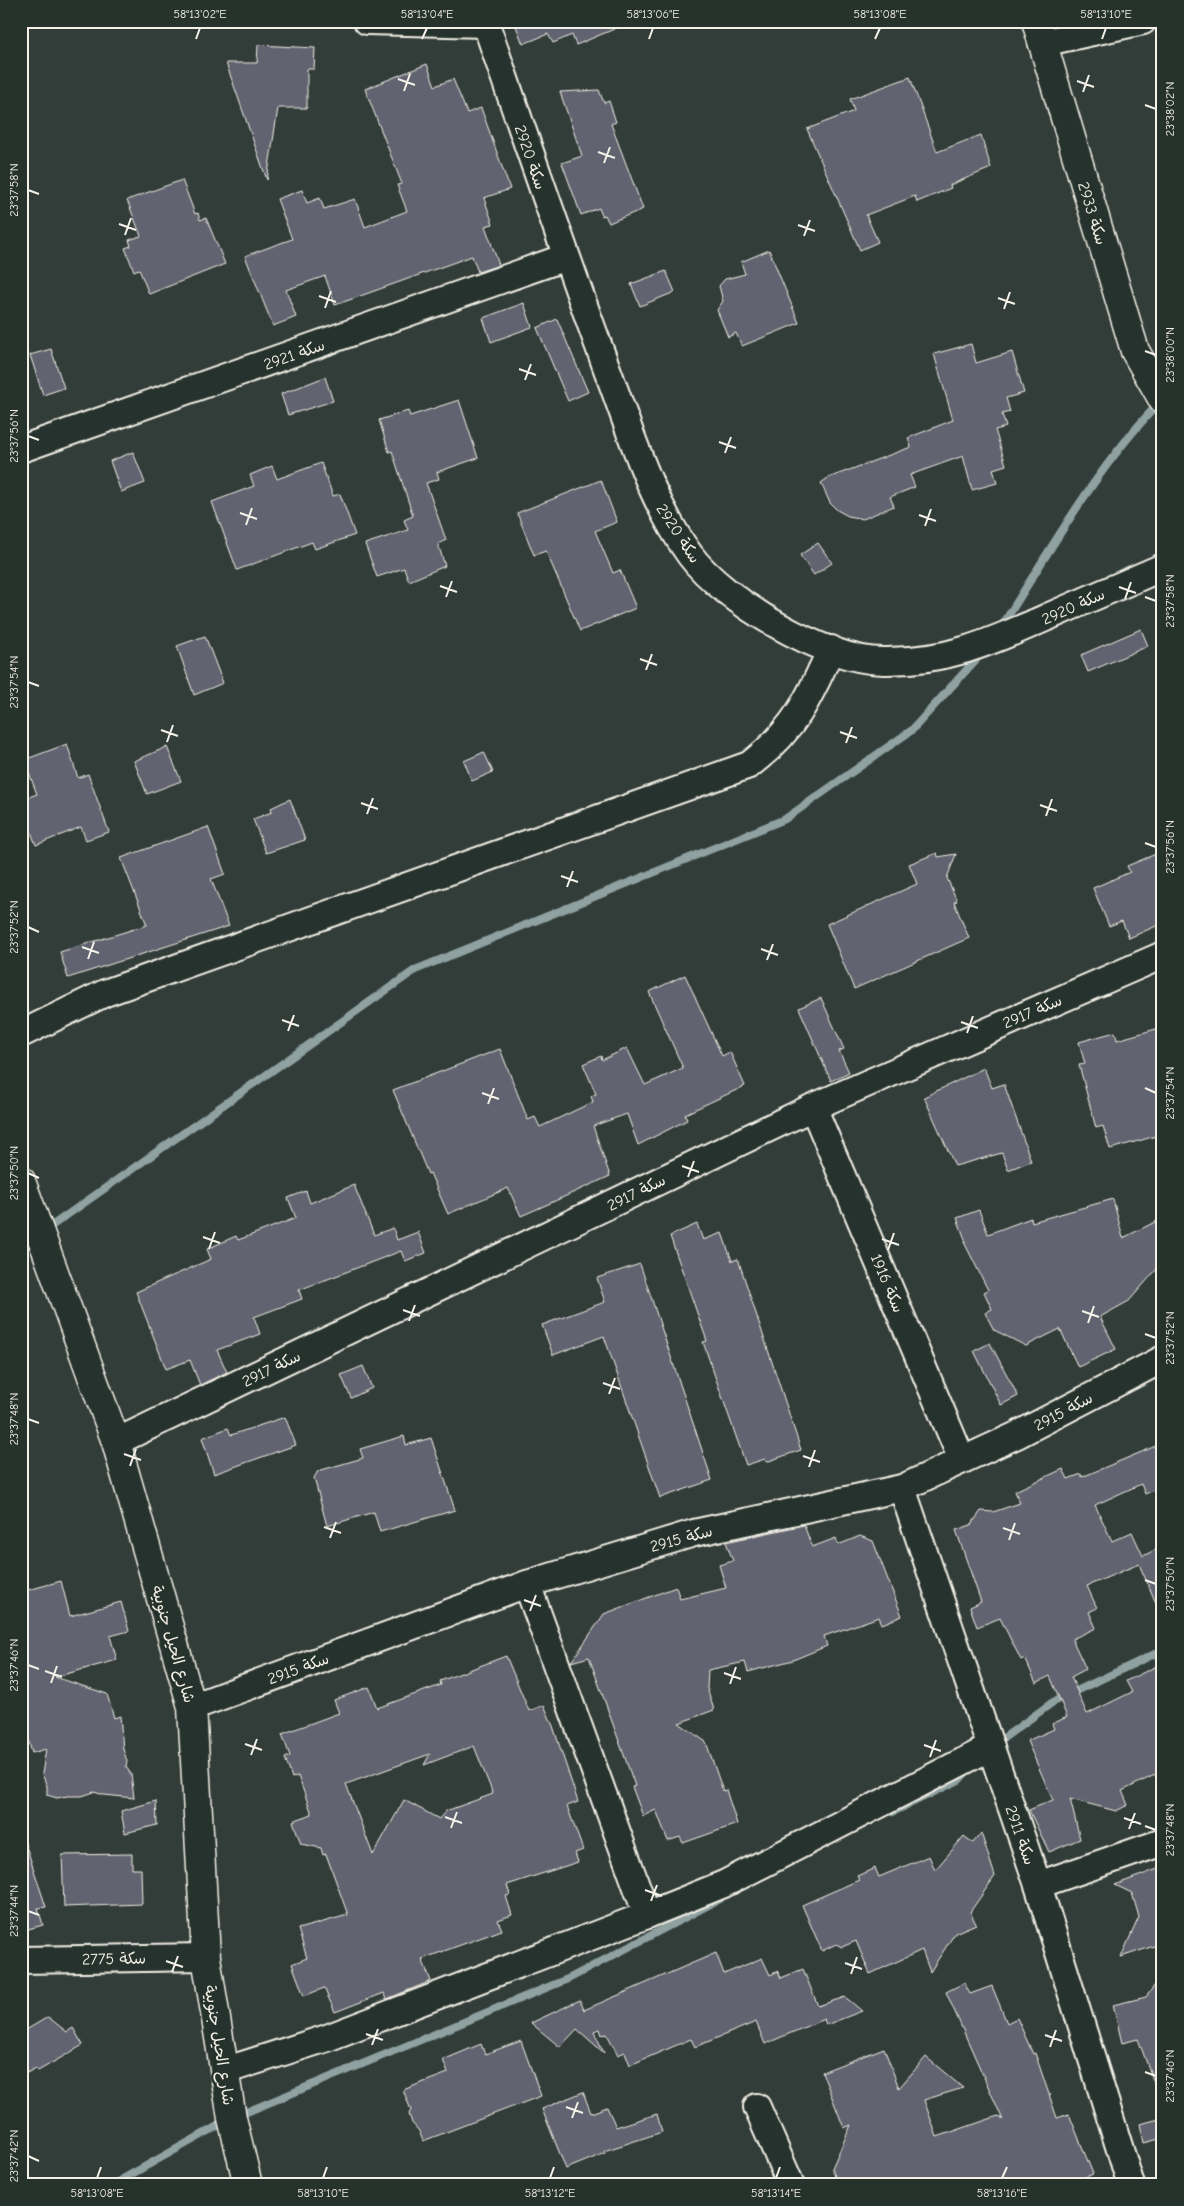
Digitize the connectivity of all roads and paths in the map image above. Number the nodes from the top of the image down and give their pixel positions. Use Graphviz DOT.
graph roads {
  1 [pos="367,21"];
  2 [pos="1144,21"];
  3 [pos="486,23"];
  4 [pos="1039,32"];
  5 [pos="566,257"];
  6 [pos="1163,400"];
  7 [pos="21,449"];
  8 [pos="1163,567"];
  9 [pos="831,649"];
  10 [pos="1163,955"];
  11 [pos="21,1034"];
  12 [pos="813,1107"];
  13 [pos="21,1181"];
  14 [pos="1163,1359"];
  15 [pos="116,1442"];
  16 [pos="962,1460"];
  17 [pos="902,1488"];
  18 [pos="527,1584"];
  19 [pos="192,1707"];
  20 [pos="991,1747"];
  21 [pos="1163,1842"];
  22 [pos="1038,1885"];
  23 [pos="647,1915"];
  24 [pos="206,1957"];
  25 [pos="21,1960"];
  26 [pos="224,2071"];
  27 [pos="757,2107"];
  28 [pos="248,2185"];
  29 [pos="791,2185"];
  30 [pos="1131,2185"];
  1 -- 3 [label="street"];
  2 -- 4 [label="street"];
  3 -- 5 [label="street, سكة 2920"];
  4 -- 6 [label="street, سكة 2933"];
  5 -- 7 [label="street, سكة 2921"];
  5 -- 9 [label="street, سكة 2920"];
  8 -- 9 [label="street, سكة 2920"];
  9 -- 11 [label="street"];
  10 -- 12 [label="street, سكة 2917"];
  12 -- 15 [label="street, سكة 2917"];
  12 -- 16 [label="street, سكة 1916"];
  13 -- 15 [label="street, شارع الحيل جنوبية"];
  14 -- 16 [label="street, سكة 2915"];
  15 -- 19 [label="street, شارع الحيل جنوبية"];
  16 -- 17 [label="street, سكة 2915"];
  17 -- 18 [label="street, سكة 2915"];
  17 -- 20 [label="street, سكة 2911"];
  18 -- 19 [label="street, سكة 2915"];
  18 -- 23 [label="street"];
  19 -- 24 [label="street, شارع الحيل جنوبية"];
  20 -- 22 [label="street, سكة 2911"];
  20 -- 23 [label="street"];
  21 -- 22 [label="street"];
  22 -- 30 [label="street, سكة 2911"];
  23 -- 26 [label="street"];
  24 -- 25 [label="street, سكة 2775"];
  24 -- 26 [label="street, شارع الحيل جنوبية"];
  26 -- 28 [label="street, شارع الحيل جنوبية"];
  27 -- 29 [label="street"];
}
